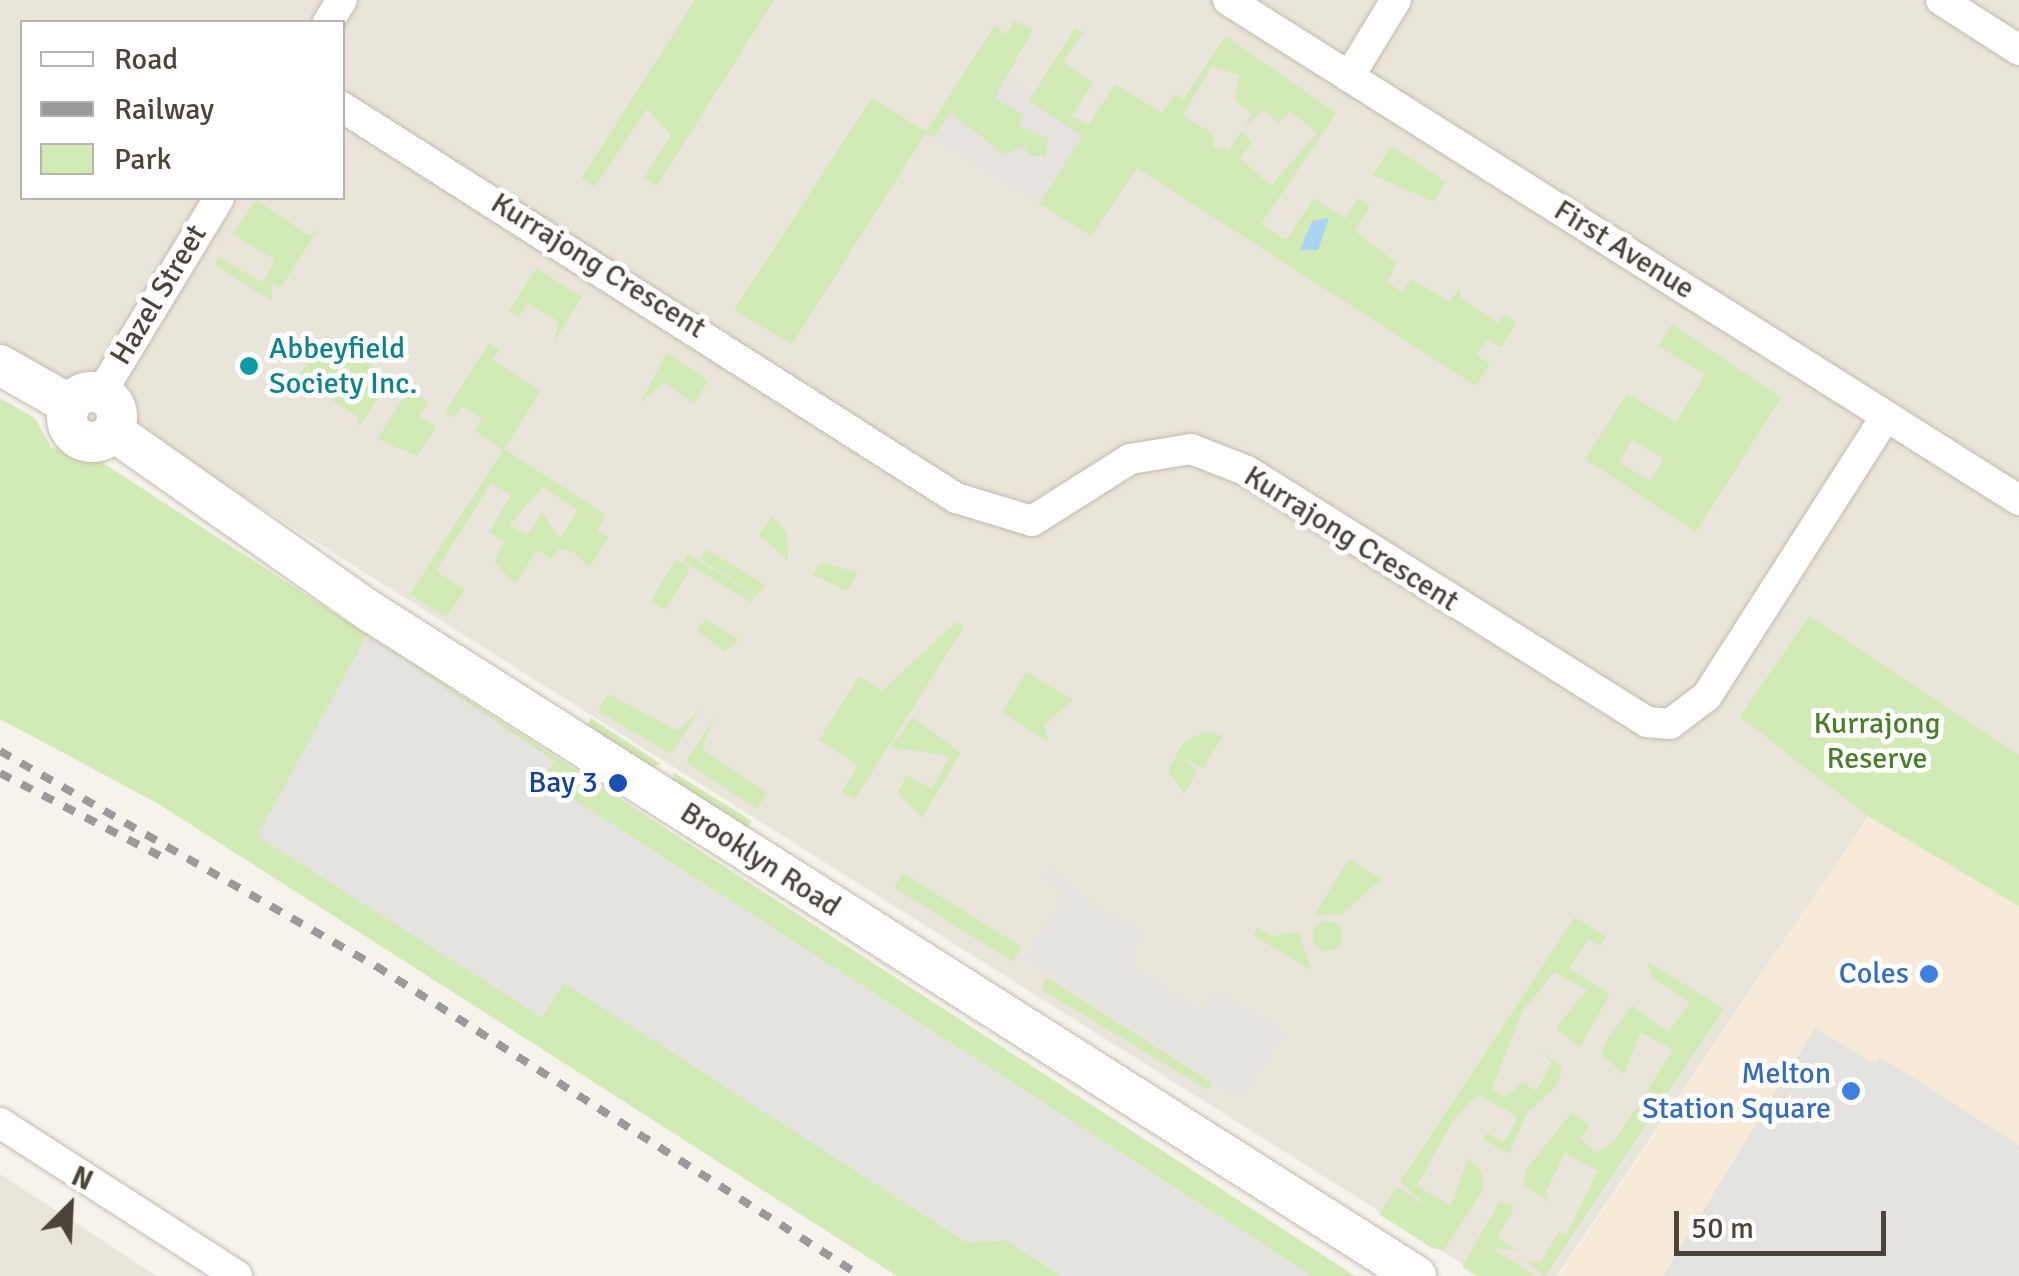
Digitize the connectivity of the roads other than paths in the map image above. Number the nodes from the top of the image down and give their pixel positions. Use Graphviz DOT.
graph roads {
  1 [pos="1228,0"];
  2 [pos="1396,0"];
  3 [pos="1941,0"];
  4 [pos="2019,50"];
  5 [pos="1349,77"];
  6 [pos="345,109"];
  7 [pos="218,200"];
  8 [pos="0,364"];
  9 [pos="95,410"];
  10 [pos="1886,416"];
  11 [pos="2019,500"];
  12 [pos="0,1124"];
  13 [pos="237,1276"];
  14 [pos="1416,1276"];
  1 -- 5 [label="street, First Avenue"];
  2 -- 5 [label="street"];
  3 -- 4 [label="street"];
  5 -- 10 [label="street, First Avenue"];
  6 -- 10 [label="street, Kurrajong Crescent"];
  7 -- 9 [label="street, Hazel Street"];
  8 -- 9 [label="street, Brooklyn Road"];
  9 -- 14 [label="street, Brooklyn Road"];
  10 -- 11 [label="street, First Avenue"];
  12 -- 13 [label="street"];
}
